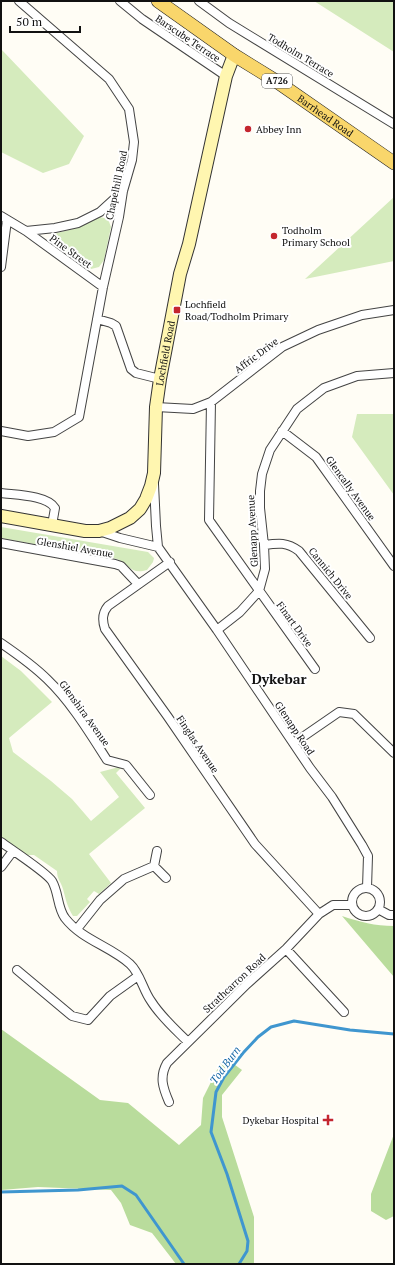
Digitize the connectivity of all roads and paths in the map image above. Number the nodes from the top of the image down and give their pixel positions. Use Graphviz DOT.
graph roads {
  1 [pos="19,1"];
  2 [pos="120,1"];
  3 [pos="158,1"];
  4 [pos="199,1"];
  5 [pos="234,55"];
  6 [pos="226,76"];
  7 [pos="394,124"];
  8 [pos="394,163"];
  9 [pos="123,191"];
  10 [pos="4,218"];
  11 [pos="26,231"];
  12 [pos="1,267"];
  13 [pos="103,287"];
  14 [pos="394,310"];
  15 [pos="97,319"];
  16 [pos="394,373"];
  17 [pos="160,379"];
  18 [pos="211,402"];
  19 [pos="156,407"];
  20 [pos="1,431"];
  21 [pos="282,431"];
  22 [pos="154,473"];
  23 [pos="1,493"];
  24 [pos="1,516"];
  25 [pos="52,525"];
  26 [pos="99,531"];
  27 [pos="1,544"];
  28 [pos="264,545"];
  29 [pos="158,547"];
  30 [pos="170,562"];
  31 [pos="394,566"];
  32 [pos="138,584"];
  33 [pos="259,591"];
  34 [pos="217,630"];
  35 [pos="370,638"];
  36 [pos="1,643"];
  37 [pos="315,669"];
  38 [pos="294,743"];
  39 [pos="394,753"];
  40 [pos="150,794"];
  41 [pos="1,842"];
  42 [pos="13,851"];
  43 [pos="157,851"];
  44 [pos="154,866"];
  45 [pos="1,867"];
  46 [pos="166,878"];
  47 [pos="367,888"];
  48 [pos="352,905"];
  49 [pos="378,909"];
  50 [pos="319,914"];
  51 [pos="394,915"];
  52 [pos="77,929"];
  53 [pos="286,949"];
  54 [pos="17,970"];
  55 [pos="138,976"];
  56 [pos="344,1012"];
  57 [pos="188,1042"];
  58 [pos="169,1102"];
  1 -- 9 [label="street, Chapelhill Road"];
  2 -- 6 [label="street, Barscube Terrace"];
  3 -- 5 [label="main road, Barrhead Road / A726"];
  4 -- 7 [label="street, Todholm Terrace"];
  5 -- 6 [label="street, Lochfield Road"];
  5 -- 8 [label="main road, Barrhead Road / A726"];
  6 -- 17 [label="street, Lochfield Road"];
  9 -- 11 [label="street, Pine Street"];
  9 -- 13 [label="street, Chapelhill Road"];
  10 -- 11 [label="street, Pine Street"];
  10 -- 12 [label="street"];
  11 -- 13 [label="street, Pine Street"];
  13 -- 15 [label="street, Chapelhill Road"];
  14 -- 18 [label="street, Affric Drive"];
  15 -- 17 [label="street"];
  15 -- 20 [label="street, Chapelhill Road"];
  16 -- 21 [label="street, Glenapp Avenue"];
  17 -- 19 [label="street, Lochfield Road"];
  18 -- 19 [label="street, Affric Drive"];
  18 -- 33 [label="street, Finart Drive"];
  19 -- 22 [label="street, Lochfield Road"];
  21 -- 28 [label="street, Glenapp Avenue"];
  21 -- 31 [label="street, Glencally Avenue"];
  22 -- 26 [label="street, Lochfield Road"];
  22 -- 29 [label="street"];
  23 -- 25 [label="street"];
  24 -- 25 [label="street, Lochfield Road"];
  25 -- 26 [label="street, Lochfield Road"];
  26 -- 29 [label="street"];
  27 -- 32 [label="street, Glenshiel Avenue"];
  28 -- 33 [label="street, Glenapp Avenue"];
  28 -- 35 [label="street, Cannich Drive"];
  29 -- 30 [label="street, Glenapp Road"];
  30 -- 32 [label="street"];
  30 -- 34 [label="street, Glenapp Road"];
  32 -- 50 [label="street, Finglas Avenue"];
  33 -- 34 [label="street, Glenapp Avenue"];
  33 -- 37 [label="street, Finart Drive"];
  34 -- 38 [label="street, Glenapp Road"];
  36 -- 40 [label="street, Glenshira Avenue"];
  38 -- 39 [label="street"];
  38 -- 47 [label="street, Glenapp Road"];
  41 -- 42 [label="street"];
  42 -- 45 [label="street"];
  42 -- 52 [label="street"];
  43 -- 44 [label="street"];
  44 -- 46 [label="street"];
  44 -- 52 [label="street"];
  47 -- 48 [label="street"];
  47 -- 49 [label="street"];
  48 -- 49 [label="street"];
  48 -- 50 [label="street, Strathcarron Road"];
  49 -- 51 [label="street"];
  50 -- 53 [label="street, Strathcarron Road"];
  52 -- 55 [label="street"];
  53 -- 56 [label="street"];
  53 -- 57 [label="street, Strathcarron Road"];
  54 -- 55 [label="street"];
  55 -- 57 [label="street"];
  57 -- 58 [label="street, Strathcarron Road"];
}
